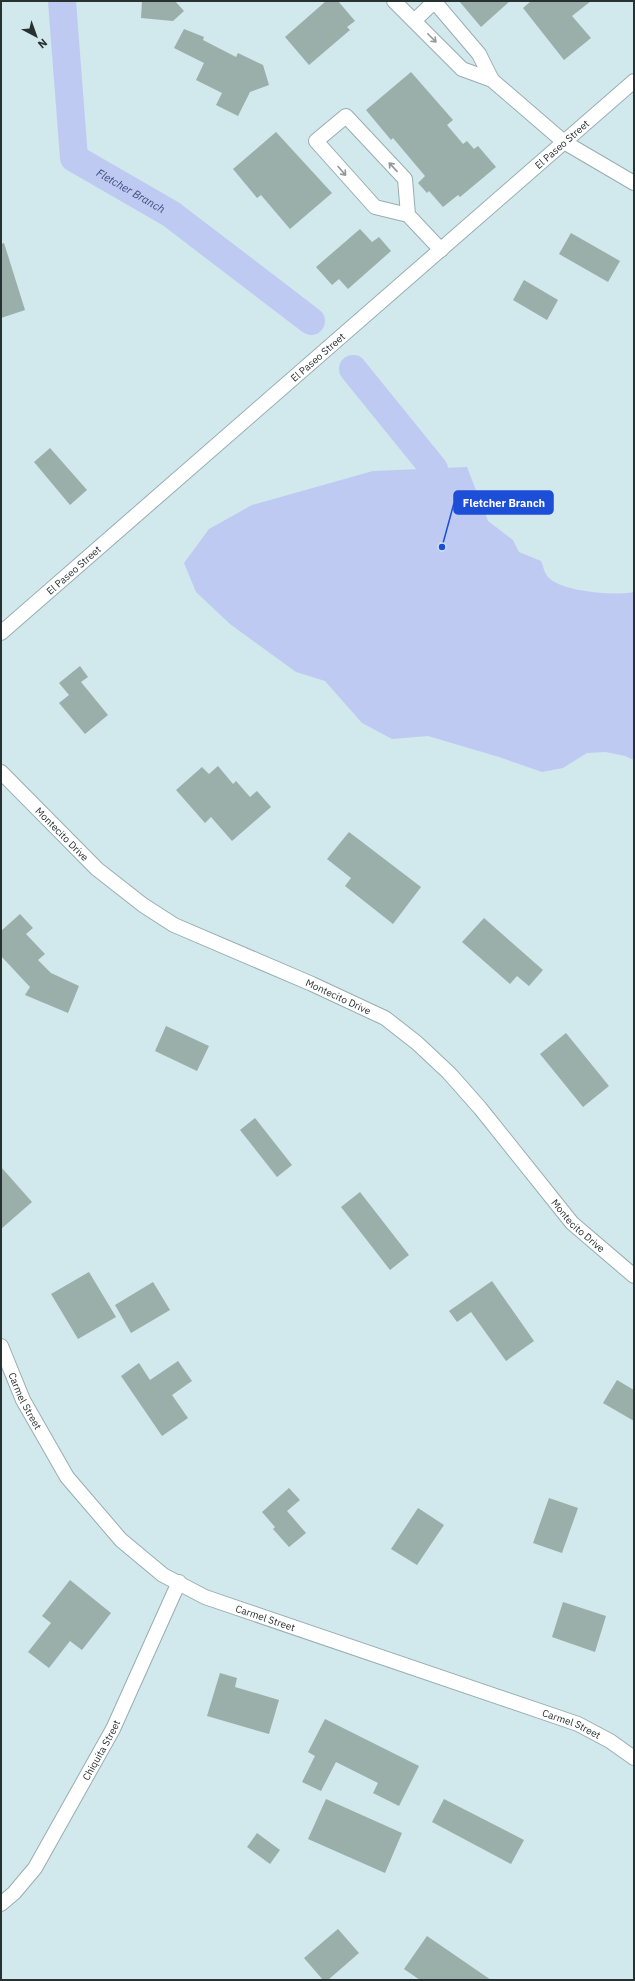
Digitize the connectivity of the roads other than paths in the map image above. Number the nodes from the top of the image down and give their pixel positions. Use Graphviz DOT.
graph roads {
  1 [pos="394,1"];
  2 [pos="434,2"];
  3 [pos="414,21"];
  4 [pos="492,80"];
  5 [pos="634,81"];
  6 [pos="564,142"];
  7 [pos="634,183"];
  8 [pos="408,216"];
  9 [pos="441,250"];
  10 [pos="1,633"];
  11 [pos="1,772"];
  12 [pos="634,1276"];
  13 [pos="1,1346"];
  14 [pos="178,1582"];
  15 [pos="634,1758"];
  16 [pos="1,1904"];
  1 -- 3 [label="street"];
  2 -- 3 [label="street"];
  2 -- 4 [label="street"];
  3 -- 4 [label="street, one-way"];
  4 -- 6 [label="street"];
  5 -- 6 [label="street, El Paseo Street"];
  6 -- 7 [label="street"];
  6 -- 9 [label="street, El Paseo Street"];
  8 -- 8 [label="street, one-way"];
  8 -- 9 [label="street"];
  9 -- 10 [label="street, El Paseo Street"];
  11 -- 12 [label="street, Montecito Drive"];
  13 -- 14 [label="street, Carmel Street"];
  14 -- 15 [label="street, Carmel Street"];
  14 -- 16 [label="street, Chiquita Street"];
}
